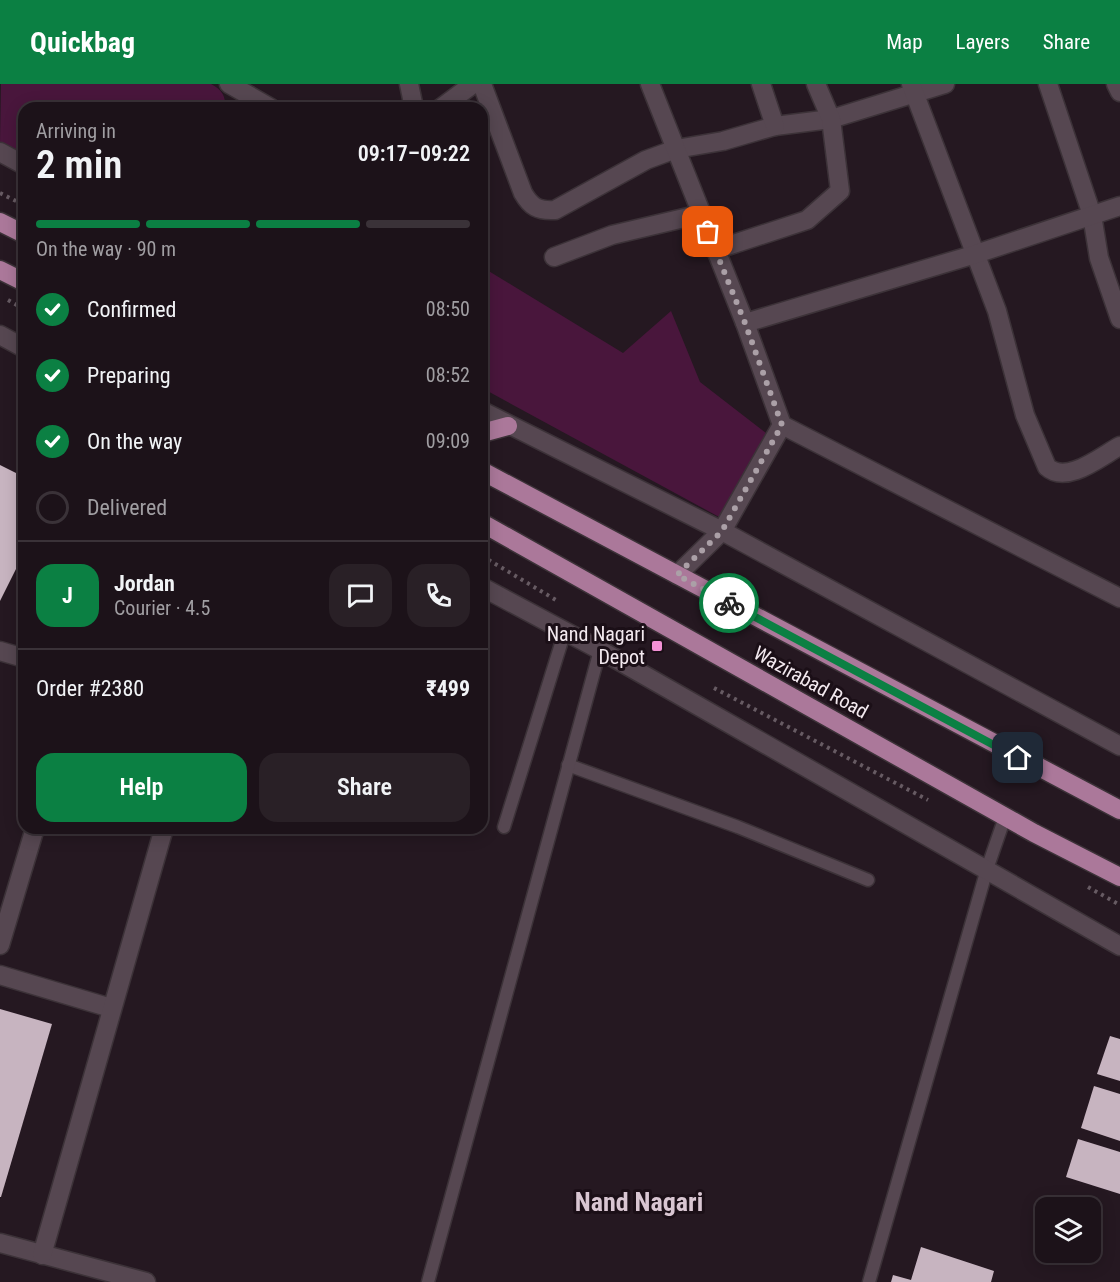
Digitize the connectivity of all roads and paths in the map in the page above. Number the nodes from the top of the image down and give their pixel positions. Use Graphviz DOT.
graph roads {
  1 [pos="228,84"];
  2 [pos="262,84"];
  3 [pos="409,84"];
  4 [pos="472,84"];
  5 [pos="482,84"];
  6 [pos="650,84"];
  7 [pos="761,84"];
  8 [pos="816,84"];
  9 [pos="945,84"];
  10 [pos="1048,84"];
  11 [pos="1116,84"];
  12 [pos="913,88"];
  13 [pos="1120,93"];
  14 [pos="259,102"];
  15 [pos="265,102"];
  16 [pos="413,102"];
  17 [pos="449,102"];
  18 [pos="831,119"];
  19 [pos="775,126"];
  20 [pos="676,149"];
  21 [pos="0,152"];
  22 [pos="18,162"];
  23 [pos="0,193"];
  24 [pos="18,202"];
  25 [pos="1120,206"];
  26 [pos="701,214"];
  27 [pos="1092,215"];
  28 [pos="0,222"];
  29 [pos="18,231"];
  30 [pos="715,250"];
  31 [pos="976,254"];
  32 [pos="554,257"];
  33 [pos="0,270"];
  34 [pos="18,279"];
  35 [pos="0,295"];
  36 [pos="18,306"];
  37 [pos="1120,319"];
  38 [pos="745,323"];
  39 [pos="0,335"];
  40 [pos="18,345"];
  41 [pos="488,414"];
  42 [pos="782,425"];
  43 [pos="508,426"];
  44 [pos="488,431"];
  45 [pos="1120,446"];
  46 [pos="488,474"];
  47 [pos="488,526"];
  48 [pos="722,531"];
  49 [pos="488,560"];
  50 [pos="677,575"];
  51 [pos="488,590"];
  52 [pos="1120,598"];
  53 [pos="560,603"];
  54 [pos="565,632"];
  55 [pos="600,650"];
  56 [pos="0,651"];
  57 [pos="18,656"];
  58 [pos="708,686"];
  59 [pos="1120,746"];
  60 [pos="568,765"];
  61 [pos="935,804"];
  62 [pos="1120,810"];
  63 [pos="1005,817"];
  64 [pos="504,827"];
  65 [pos="32,834"];
  66 [pos="162,834"];
  67 [pos="987,869"];
  68 [pos="1120,877"];
  69 [pos="868,880"];
  70 [pos="1082,883"];
  71 [pos="1120,905"];
  72 [pos="0,945"];
  73 [pos="1120,946"];
  74 [pos="0,975"];
  75 [pos="111,1008"];
  76 [pos="0,1243"];
  77 [pos="42,1255"];
  78 [pos="146,1282"];
  79 [pos="428,1282"];
  80 [pos="869,1282"];
  1 -- 14 [label="street"];
  2 -- 15 [label="street"];
  3 -- 16 [label="street"];
  4 -- 17 [label="street"];
  5 -- 20 [label="street"];
  6 -- 20 [label="street"];
  7 -- 19 [label="street"];
  8 -- 18 [label="street"];
  9 -- 12 [label="street"];
  10 -- 27 [label="street"];
  11 -- 13 [label="street"];
  12 -- 18 [label="street"];
  12 -- 31 [label="street"];
  18 -- 19 [label="street"];
  18 -- 30 [label="street"];
  19 -- 20 [label="street"];
  20 -- 26 [label="street"];
  21 -- 22 [label="street"];
  23 -- 24 [label="path"];
  25 -- 27 [label="street"];
  26 -- 30 [label="street"];
  26 -- 32 [label="street"];
  27 -- 31 [label="street"];
  27 -- 37 [label="street"];
  28 -- 29 [label="highway"];
  30 -- 38 [label="street"];
  31 -- 38 [label="street"];
  31 -- 45 [label="street"];
  33 -- 34 [label="highway"];
  35 -- 36 [label="path"];
  38 -- 42 [label="street"];
  39 -- 40 [label="street"];
  41 -- 43 [label="street"];
  42 -- 48 [label="street"];
  42 -- 52 [label="street"];
  43 -- 44 [label="highway"];
  43 -- 48 [label="street"];
  46 -- 50 [label="highway, Wazirabad Road"];
  47 -- 63 [label="highway, Wazirabad Road"];
  48 -- 50 [label="street"];
  48 -- 59 [label="street"];
  49 -- 53 [label="path"];
  50 -- 62 [label="highway, Wazirabad Road"];
  51 -- 54 [label="street"];
  54 -- 55 [label="street"];
  54 -- 64 [label="lane"];
  55 -- 60 [label="lane"];
  55 -- 67 [label="street"];
  56 -- 57 [label="street"];
  58 -- 61 [label="path"];
  60 -- 69 [label="lane"];
  60 -- 79 [label="lane"];
  63 -- 67 [label="lane"];
  63 -- 68 [label="highway, Wazirabad Road"];
  65 -- 72 [label="street"];
  66 -- 75 [label="street"];
  67 -- 73 [label="street"];
  67 -- 80 [label="lane"];
  70 -- 71 [label="path"];
  74 -- 75 [label="street"];
  75 -- 77 [label="street"];
  76 -- 77 [label="street"];
  77 -- 78 [label="street"];
}
